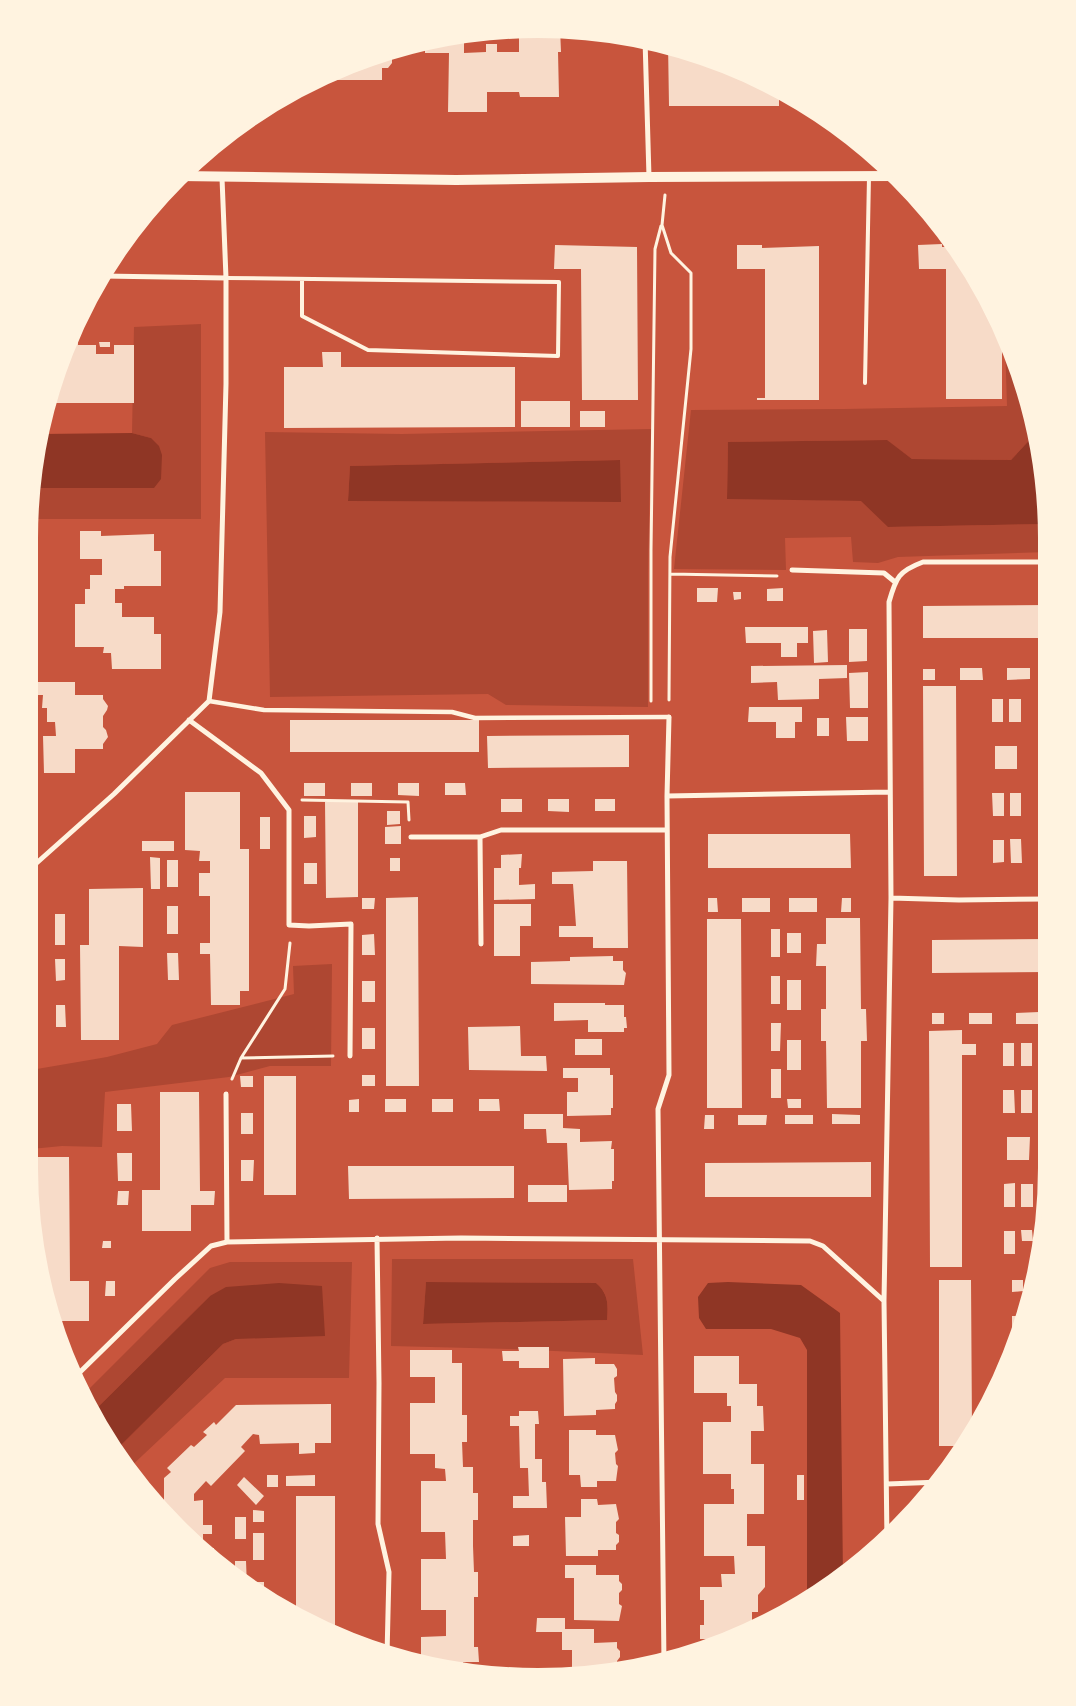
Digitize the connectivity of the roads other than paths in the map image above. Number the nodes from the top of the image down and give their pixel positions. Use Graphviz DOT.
graph roads {
  1 [pos="645,47"];
  2 [pos="188,176"];
  3 [pos="869,176"];
  4 [pos="887,176"];
  5 [pos="649,177"];
  6 [pos="222,178"];
  7 [pos="109,276"];
  8 [pos="226,278"];
  9 [pos="302,278"];
  10 [pos="866,383"];
  11 [pos="1041,562"];
  12 [pos="792,570"];
  13 [pos="895,582"];
  14 [pos="209,701"];
  15 [pos="669,717"];
  16 [pos="189,720"];
  17 [pos="890,792"];
  18 [pos="667,796"];
  19 [pos="667,830"];
  20 [pos="411,837"];
  21 [pos="480,837"];
  22 [pos="35,864"];
  23 [pos="891,898"];
  24 [pos="1041,899"];
  25 [pos="481,944"];
  26 [pos="350,1056"];
  27 [pos="226,1094"];
  28 [pos="377,1238"];
  29 [pos="660,1240"];
  30 [pos="227,1242"];
  31 [pos="884,1301"];
  32 [pos="79,1372"];
  33 [pos="930,1482"];
  34 [pos="887,1484"];
  35 [pos="887,1530"];
  36 [pos="387,1647"];
  37 [pos="664,1655"];
  1 -- 5 [label="street"];
  2 -- 6 [label="main road"];
  3 -- 4 [label="main road"];
  3 -- 5 [label="main road"];
  3 -- 10 [label="lane"];
  5 -- 6 [label="main road"];
  6 -- 8 [label="street"];
  7 -- 8 [label="street"];
  8 -- 9 [label="lane"];
  8 -- 14 [label="street"];
  9 -- 9 [label="lane"];
  11 -- 13 [label="street"];
  12 -- 13 [label="street"];
  13 -- 17 [label="street"];
  14 -- 15 [label="street"];
  14 -- 16 [label="street"];
  15 -- 18 [label="street"];
  16 -- 22 [label="street"];
  16 -- 26 [label="street"];
  17 -- 18 [label="street"];
  17 -- 23 [label="street"];
  18 -- 19 [label="street"];
  19 -- 21 [label="street"];
  19 -- 29 [label="street"];
  20 -- 21 [label="street"];
  21 -- 25 [label="street"];
  23 -- 24 [label="street"];
  23 -- 31 [label="street"];
  27 -- 30 [label="street"];
  28 -- 29 [label="street"];
  28 -- 30 [label="street"];
  28 -- 36 [label="street"];
  29 -- 31 [label="street"];
  29 -- 37 [label="street"];
  30 -- 32 [label="street"];
  31 -- 34 [label="street"];
  33 -- 34 [label="street"];
  34 -- 35 [label="street"];
}
